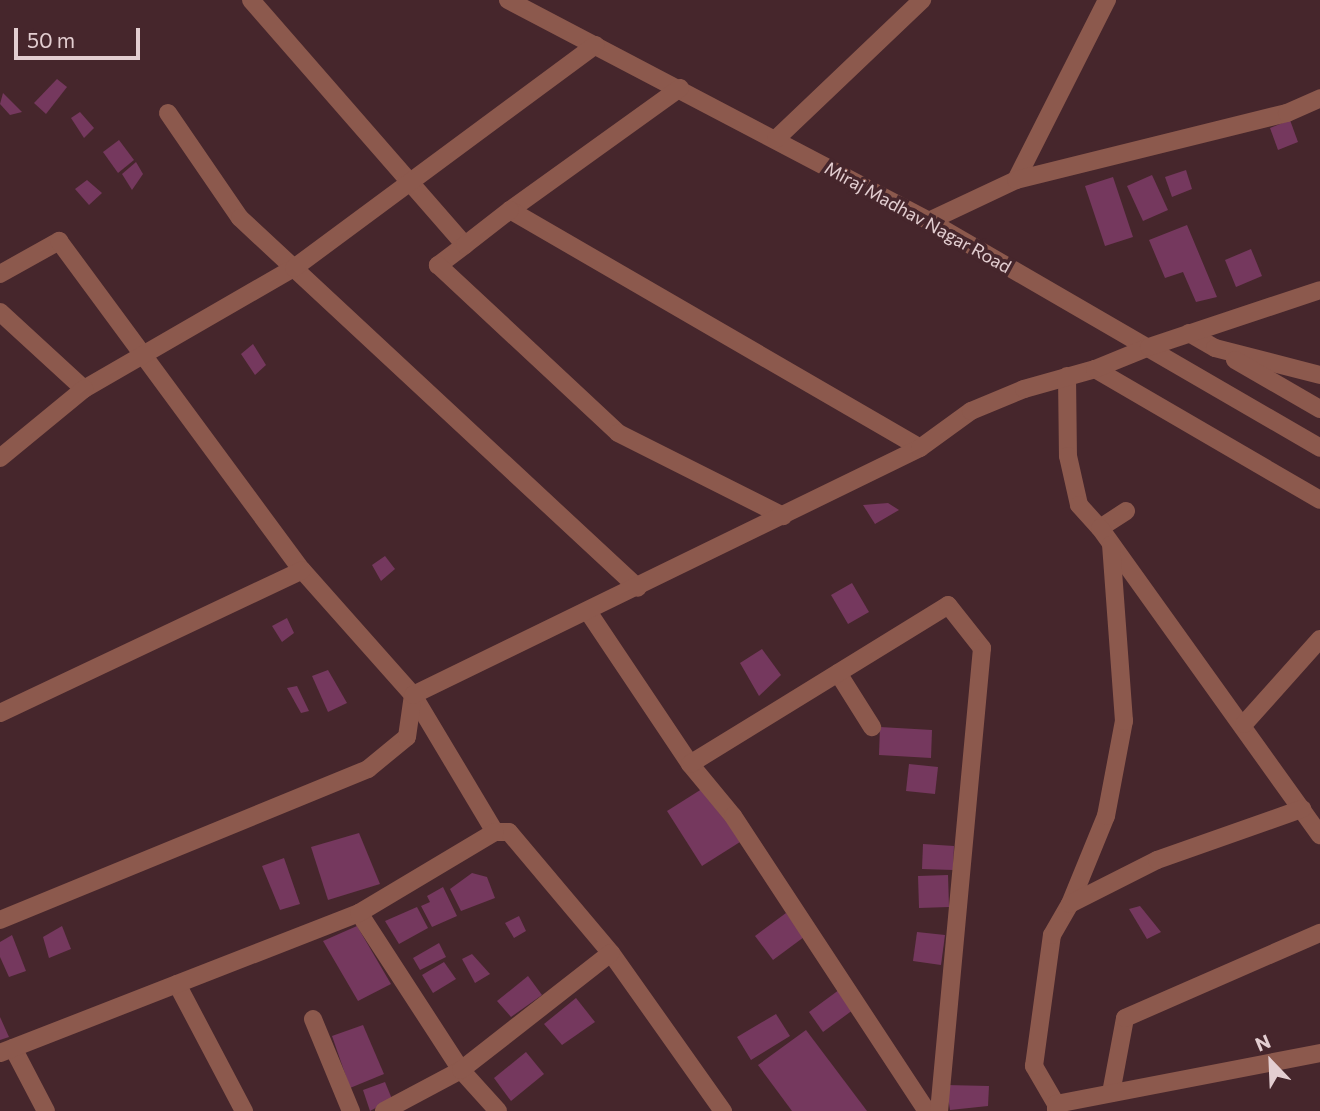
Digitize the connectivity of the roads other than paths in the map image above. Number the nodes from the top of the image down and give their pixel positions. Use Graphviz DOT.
graph roads {
  1 [pos="251,0"];
  2 [pos="922,0"];
  3 [pos="1107,0"];
  4 [pos="513,1"];
  5 [pos="595,44"];
  6 [pos="680,88"];
  7 [pos="1320,98"];
  8 [pos="168,113"];
  9 [pos="776,139"];
  10 [pos="1016,180"];
  11 [pos="409,183"];
  12 [pos="510,210"];
  13 [pos="929,221"];
  14 [pos="465,245"];
  15 [pos="294,268"];
  16 [pos="0,274"];
  17 [pos="1320,290"];
  18 [pos="0,312"];
  19 [pos="1189,333"];
  20 [pos="1149,347"];
  21 [pos="1215,348"];
  22 [pos="143,355"];
  23 [pos="1095,369"];
  24 [pos="1320,375"];
  25 [pos="1067,376"];
  26 [pos="84,389"];
  27 [pos="1320,409"];
  28 [pos="920,448"];
  29 [pos="1320,448"];
  30 [pos="0,458"];
  31 [pos="1320,500"];
  32 [pos="1126,511"];
  33 [pos="783,516"];
  34 [pos="1100,528"];
  35 [pos="1111,544"];
  36 [pos="302,570"];
  37 [pos="638,588"];
  38 [pos="589,613"];
  39 [pos="1320,639"];
  40 [pos="838,673"];
  41 [pos="413,695"];
  42 [pos="0,713"];
  43 [pos="1244,724"];
  44 [pos="872,727"];
  45 [pos="690,764"];
  46 [pos="1302,808"];
  47 [pos="495,832"];
  48 [pos="1320,835"];
  49 [pos="1070,904"];
  50 [pos="359,913"];
  51 [pos="0,920"];
  52 [pos="1320,933"];
  53 [pos="611,953"];
  54 [pos="177,984"];
  55 [pos="313,1019"];
  56 [pos="7,1051"];
  57 [pos="1320,1053"];
  58 [pos="460,1070"];
  59 [pos="1111,1093"];
  60 [pos="1056,1107"];
  61 [pos="46,1111"];
  62 [pos="244,1111"];
  63 [pos="351,1111"];
  64 [pos="384,1111"];
  65 [pos="498,1111"];
  66 [pos="723,1111"];
  67 [pos="927,1111"];
  68 [pos="939,1111"];
  1 -- 11 [label="street"];
  2 -- 9 [label="street"];
  3 -- 10 [label="street"];
  4 -- 5 [label="street, Miraj Madhav Nagar Road"];
  5 -- 6 [label="street, Miraj Madhav Nagar Road"];
  5 -- 11 [label="street"];
  6 -- 9 [label="street, Miraj Madhav Nagar Road"];
  6 -- 12 [label="street"];
  7 -- 10 [label="street"];
  8 -- 15 [label="street"];
  9 -- 13 [label="street, Miraj Madhav Nagar Road"];
  10 -- 13 [label="street"];
  11 -- 14 [label="street"];
  11 -- 15 [label="street"];
  12 -- 14 [label="street"];
  12 -- 28 [label="street"];
  13 -- 20 [label="street, Miraj Madhav Nagar Road"];
  14 -- 33 [label="street"];
  15 -- 22 [label="street"];
  15 -- 37 [label="street"];
  16 -- 22 [label="street"];
  17 -- 19 [label="street"];
  18 -- 26 [label="street"];
  19 -- 20 [label="street"];
  19 -- 21 [label="street"];
  20 -- 23 [label="street"];
  20 -- 29 [label="street, Miraj Madhav Nagar Road"];
  21 -- 24 [label="street"];
  21 -- 27 [label="street"];
  22 -- 26 [label="street"];
  22 -- 36 [label="street"];
  23 -- 25 [label="street"];
  23 -- 31 [label="street"];
  25 -- 28 [label="street"];
  25 -- 34 [label="street"];
  26 -- 30 [label="street"];
  28 -- 33 [label="street"];
  32 -- 34 [label="street"];
  33 -- 37 [label="street"];
  34 -- 35 [label="street"];
  35 -- 43 [label="street"];
  35 -- 49 [label="street"];
  36 -- 41 [label="street"];
  36 -- 42 [label="street"];
  37 -- 38 [label="street"];
  38 -- 41 [label="street"];
  38 -- 45 [label="street"];
  39 -- 43 [label="street"];
  40 -- 44 [label="street"];
  40 -- 45 [label="street"];
  40 -- 68 [label="street"];
  41 -- 47 [label="street"];
  41 -- 51 [label="street"];
  43 -- 46 [label="street"];
  45 -- 67 [label="street"];
  46 -- 48 [label="street"];
  46 -- 49 [label="street"];
  47 -- 50 [label="street"];
  47 -- 53 [label="street"];
  49 -- 60 [label="street"];
  50 -- 54 [label="street"];
  50 -- 58 [label="street"];
  52 -- 59 [label="street"];
  53 -- 58 [label="street"];
  53 -- 66 [label="street"];
  54 -- 56 [label="street"];
  54 -- 62 [label="street"];
  55 -- 63 [label="street"];
  56 -- 61 [label="street"];
  57 -- 59 [label="street"];
  58 -- 64 [label="street"];
  58 -- 65 [label="street"];
  59 -- 60 [label="street"];
}
